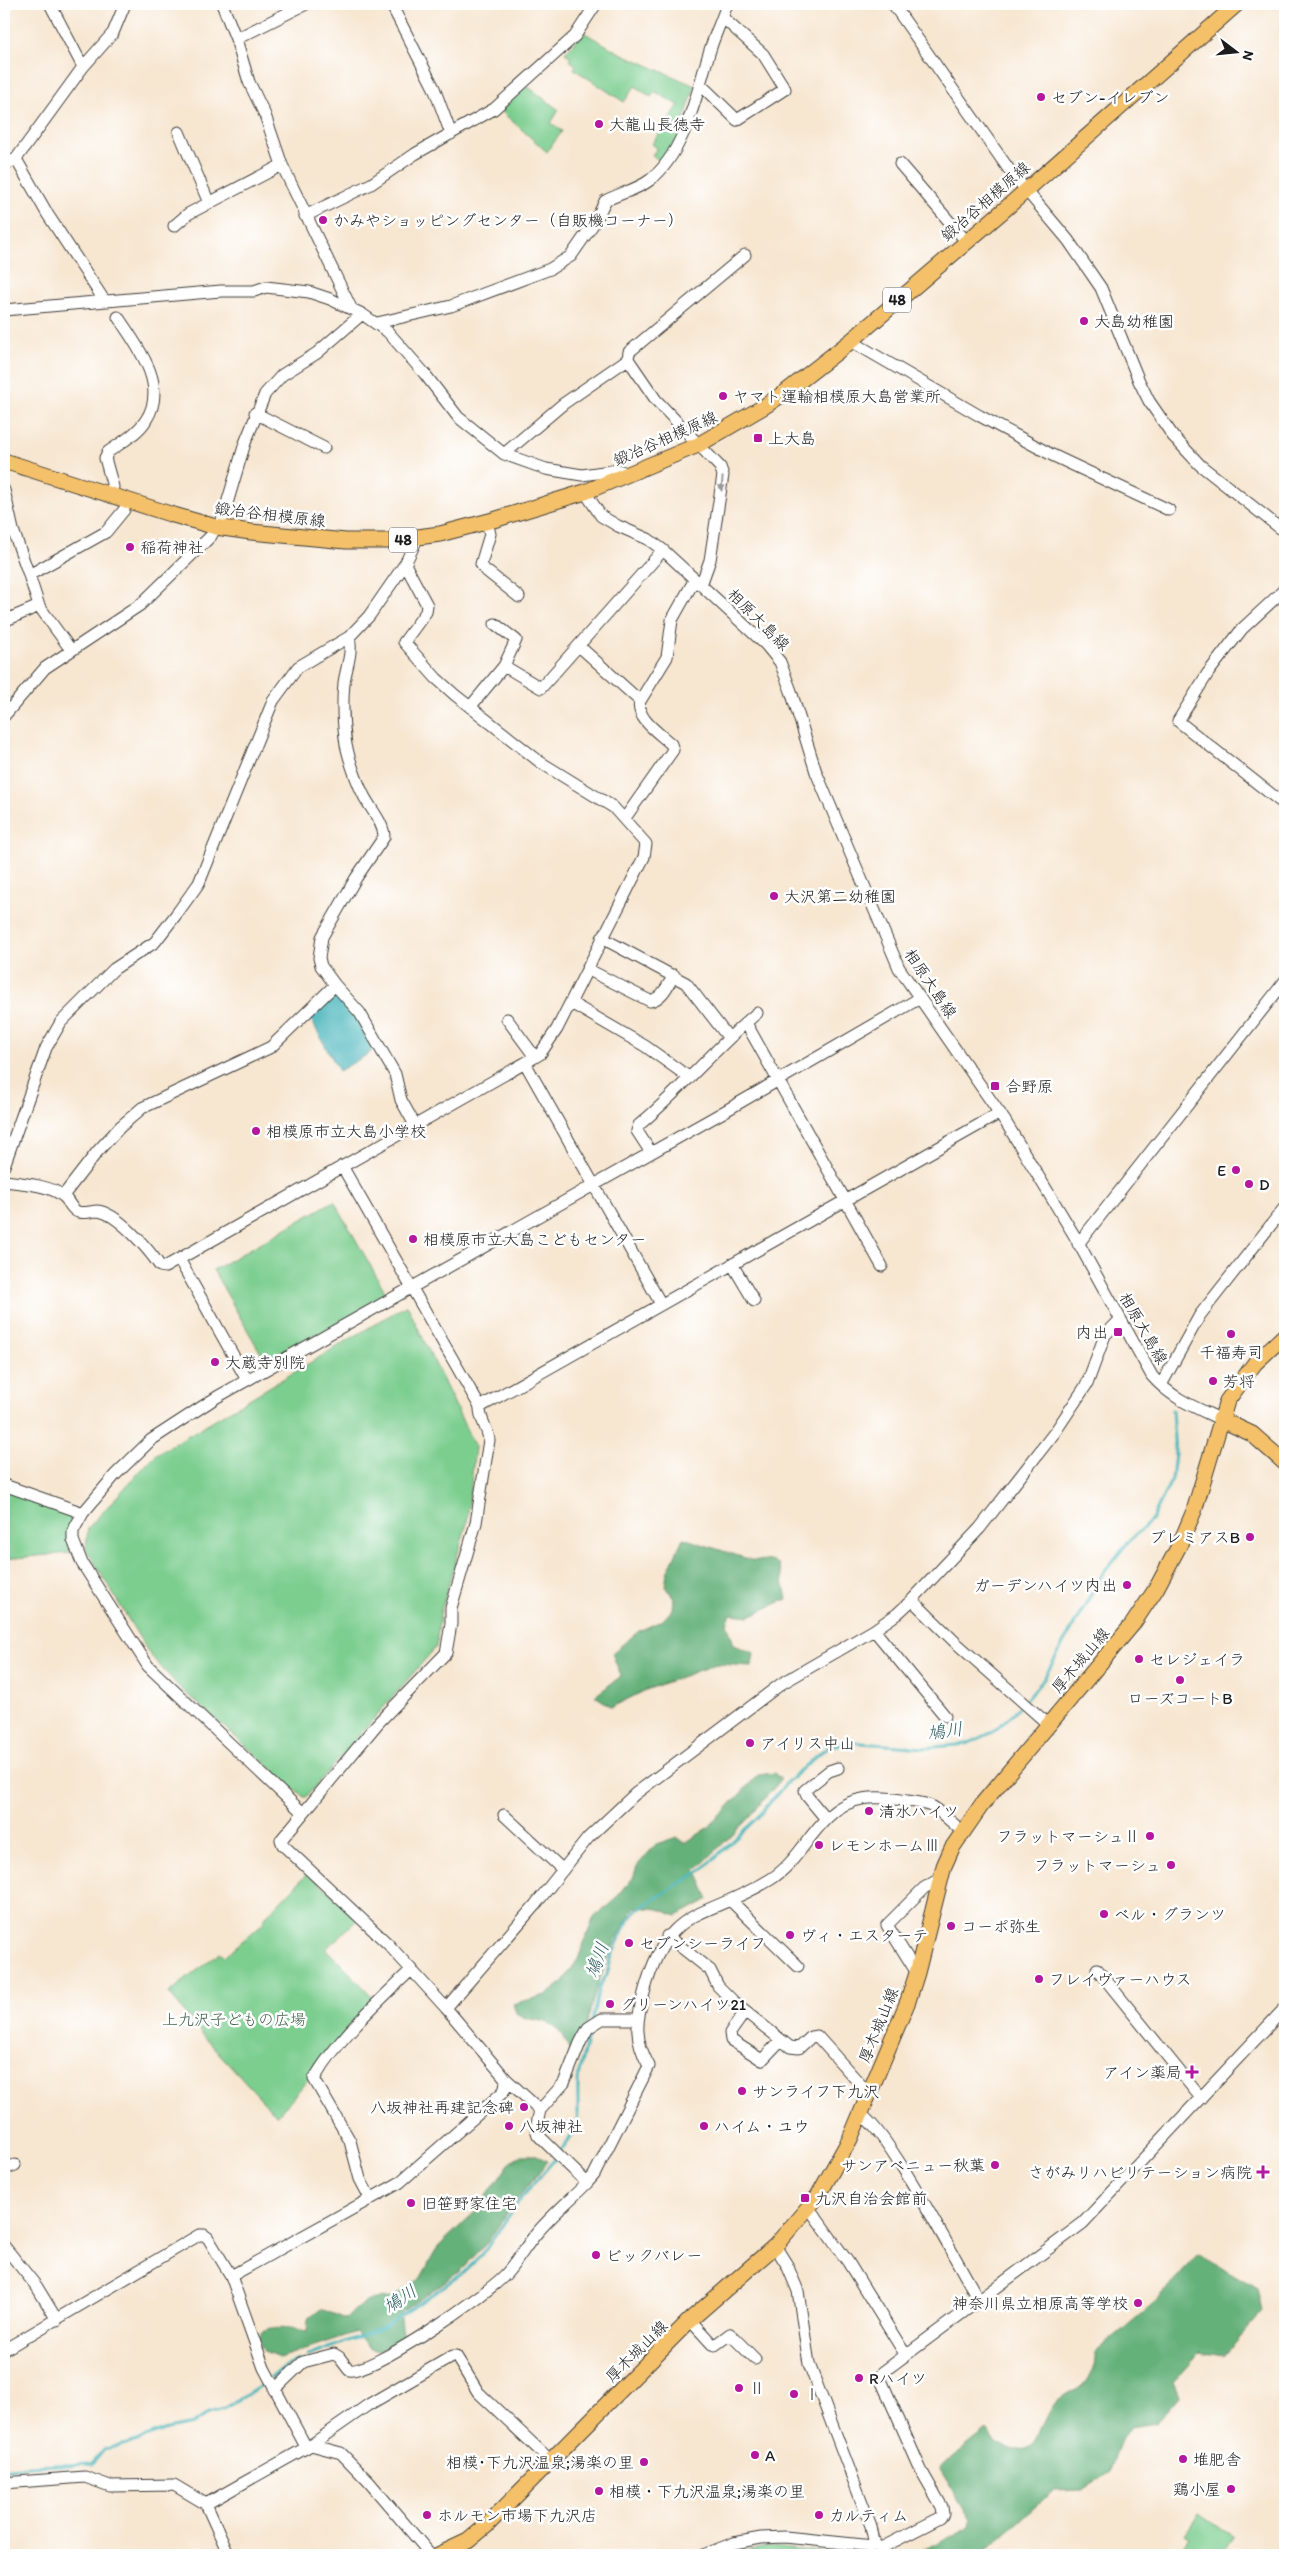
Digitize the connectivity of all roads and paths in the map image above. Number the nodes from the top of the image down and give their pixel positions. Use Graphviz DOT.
graph roads {
  1 [pos="50,4"];
  2 [pos="125,4"];
  3 [pos="222,4"];
  4 [pos="306,4"];
  5 [pos="391,4"];
  6 [pos="596,4"];
  7 [pos="727,4"];
  8 [pos="893,4"];
  9 [pos="1237,4"];
  10 [pos="723,18"];
  11 [pos="236,39"];
  12 [pos="83,67"];
  13 [pos="701,85"];
  14 [pos="179,132"];
  15 [pos="451,134"];
  16 [pos="16,159"];
  17 [pos="900,164"];
  18 [pos="4,165"];
  19 [pos="282,165"];
  20 [pos="1025,191"];
  21 [pos="209,204"];
  22 [pos="305,216"];
  23 [pos="174,226"];
  24 [pos="966,241"];
  25 [pos="745,255"];
  26 [pos="104,300"];
  27 [pos="350,308"];
  28 [pos="4,310"];
  29 [pos="362,314"];
  30 [pos="118,318"];
  31 [pos="376,323"];
  32 [pos="851,341"];
  33 [pos="628,359"];
  34 [pos="255,413"];
  35 [pos="698,445"];
  36 [pos="324,448"];
  37 [pos="504,454"];
  38 [pos="4,461"];
  39 [pos="629,474"];
  40 [pos="113,487"];
  41 [pos="4,490"];
  42 [pos="585,492"];
  43 [pos="124,510"];
  44 [pos="1169,510"];
  45 [pos="488,522"];
  46 [pos="218,527"];
  47 [pos="1285,532"];
  48 [pos="417,539"];
  49 [pos="663,550"];
  50 [pos="405,564"];
  51 [pos="29,575"];
  52 [pos="698,582"];
  53 [pos="1285,589"];
  54 [pos="518,597"];
  55 [pos="40,606"];
  56 [pos="4,621"];
  57 [pos="495,624"];
  58 [pos="349,637"];
  59 [pos="579,646"];
  60 [pos="71,650"];
  61 [pos="504,666"];
  62 [pos="640,701"];
  63 [pos="471,706"];
  64 [pos="4,716"];
  65 [pos="1285,805"];
  66 [pos="625,818"];
  67 [pos="602,938"];
  68 [pos="587,968"];
  69 [pos="674,975"];
  70 [pos="1285,982"];
  71 [pos="335,985"];
  72 [pos="920,998"];
  73 [pos="571,1003"];
  74 [pos="757,1013"];
  75 [pos="507,1019"];
  76 [pos="746,1022"];
  77 [pos="728,1037"];
  78 [pos="530,1060"];
  79 [pos="690,1078"];
  80 [pos="776,1079"];
  81 [pos="1000,1113"];
  82 [pos="415,1125"];
  83 [pos="650,1152"];
  84 [pos="4,1166"];
  85 [pos="342,1166"];
  86 [pos="4,1181"];
  87 [pos="592,1184"];
  88 [pos="63,1196"];
  89 [pos="845,1200"];
  90 [pos="1285,1207"];
  91 [pos="1078,1244"];
  92 [pos="179,1259"];
  93 [pos="732,1264"];
  94 [pos="882,1266"];
  95 [pos="411,1286"];
  96 [pos="754,1301"];
  97 [pos="661,1304"];
  98 [pos="1120,1320"];
  99 [pos="1285,1335"];
  100 [pos="248,1380"];
  101 [pos="1161,1386"];
  102 [pos="480,1407"];
  103 [pos="1220,1419"];
  104 [pos="1285,1463"];
  105 [pos="4,1485"];
  106 [pos="83,1512"];
  107 [pos="912,1600"];
  108 [pos="874,1630"];
  109 [pos="945,1716"];
  110 [pos="1050,1724"];
  111 [pos="838,1768"];
  112 [pos="303,1813"];
  113 [pos="504,1815"];
  114 [pos="826,1819"];
  115 [pos="962,1831"];
  116 [pos="563,1870"];
  117 [pos="941,1878"];
  118 [pos="730,1900"];
  119 [pos="667,1936"];
  120 [pos="798,1966"];
  121 [pos="412,1969"];
  122 [pos="1097,1970"];
  123 [pos="918,1973"];
  124 [pos="446,2008"];
  125 [pos="1285,2008"];
  126 [pos="745,2012"];
  127 [pos="637,2019"];
  128 [pos="781,2040"];
  129 [pos="506,2079"];
  130 [pos="869,2094"];
  131 [pos="1201,2098"];
  132 [pos="540,2110"];
  133 [pos="860,2115"];
  134 [pos="587,2183"];
  135 [pos="370,2198"];
  136 [pos="809,2208"];
  137 [pos="4,2246"];
  138 [pos="775,2246"];
  139 [pos="231,2276"];
  140 [pos="979,2300"];
  141 [pos="57,2320"];
  142 [pos="690,2320"];
  143 [pos="4,2350"];
  144 [pos="905,2354"];
  145 [pos="755,2359"];
  146 [pos="273,2388"];
  147 [pos="309,2446"];
  148 [pos="551,2461"];
  149 [pos="4,2483"];
  150 [pos="206,2504"];
  151 [pos="877,2551"];
  152 [pos="229,2555"];
  153 [pos="430,2555"];
  154 [pos="438,2555"];
  155 [pos="703,2555"];
  1 -- 12 [label="street"];
  2 -- 12 [label="street"];
  3 -- 11 [label="street"];
  4 -- 11 [label="street"];
  5 -- 15 [label="street"];
  6 -- 15 [label="street"];
  7 -- 10 [label="street"];
  8 -- 20 [label="street"];
  9 -- 20 [label="main road, 鍛冶谷相模原線 / 48"];
  10 -- 13 [label="street"];
  10 -- 13 [label="street"];
  11 -- 19 [label="street"];
  12 -- 16 [label="street"];
  13 -- 31 [label="street"];
  14 -- 21 [label="street"];
  15 -- 22 [label="street"];
  16 -- 18 [label="street"];
  16 -- 26 [label="street"];
  17 -- 24 [label="street"];
  19 -- 21 [label="street"];
  19 -- 22 [label="street"];
  20 -- 24 [label="main road, 鍛冶谷相模原線 / 48"];
  20 -- 47 [label="street"];
  21 -- 23 [label="street"];
  22 -- 27 [label="street"];
  24 -- 32 [label="main road, 鍛冶谷相模原線 / 48"];
  25 -- 33 [label="street"];
  26 -- 27 [label="street"];
  26 -- 28 [label="street"];
  27 -- 29 [label="street"];
  29 -- 31 [label="street"];
  29 -- 34 [label="street"];
  30 -- 40 [label="street"];
  31 -- 37 [label="street"];
  32 -- 35 [label="main road, 鍛冶谷相模原線 / 48"];
  32 -- 44 [label="street"];
  33 -- 35 [label="street"];
  33 -- 37 [label="street"];
  34 -- 36 [label="street"];
  34 -- 46 [label="street"];
  35 -- 39 [label="main road, 鍛冶谷相模原線 / 48"];
  35 -- 52 [label="street, one-way"];
  37 -- 39 [label="street"];
  38 -- 46 [label="main road, 鍛冶谷相模原線 / 48"];
  39 -- 42 [label="main road, 鍛冶谷相模原線 / 48"];
  41 -- 51 [label="street"];
  42 -- 45 [label="main road, 鍛冶谷相模原線 / 48"];
  42 -- 49 [label="street, 相原大島線"];
  43 -- 51 [label="street"];
  45 -- 48 [label="main road, 鍛冶谷相模原線 / 48"];
  45 -- 54 [label="street"];
  46 -- 48 [label="main road, 鍛冶谷相模原線 / 48"];
  46 -- 60 [label="street"];
  48 -- 50 [label="street"];
  49 -- 52 [label="street, 相原大島線"];
  49 -- 59 [label="street"];
  50 -- 58 [label="street"];
  50 -- 63 [label="street"];
  51 -- 55 [label="street"];
  52 -- 62 [label="street"];
  52 -- 72 [label="street, 相原大島線"];
  53 -- 65 [label="street"];
  55 -- 56 [label="street"];
  55 -- 60 [label="street"];
  57 -- 61 [label="street"];
  58 -- 71 [label="street"];
  58 -- 84 [label="street"];
  59 -- 61 [label="street"];
  59 -- 62 [label="street"];
  60 -- 64 [label="street"];
  61 -- 63 [label="street"];
  62 -- 66 [label="street"];
  63 -- 66 [label="street"];
  66 -- 67 [label="street"];
  67 -- 68 [label="street"];
  67 -- 69 [label="street"];
  68 -- 69 [label="street"];
  68 -- 73 [label="street"];
  69 -- 77 [label="street"];
  70 -- 91 [label="street"];
  71 -- 82 [label="street"];
  71 -- 88 [label="street"];
  72 -- 80 [label="street"];
  72 -- 81 [label="street, 相原大島線"];
  73 -- 78 [label="street"];
  73 -- 79 [label="street"];
  74 -- 76 [label="street"];
  75 -- 78 [label="street"];
  76 -- 77 [label="street"];
  76 -- 80 [label="street"];
  77 -- 79 [label="street"];
  78 -- 82 [label="street"];
  78 -- 87 [label="street"];
  79 -- 83 [label="street"];
  80 -- 83 [label="street"];
  80 -- 89 [label="street"];
  81 -- 89 [label="street"];
  81 -- 91 [label="street, 相原大島線"];
  82 -- 85 [label="street"];
  83 -- 87 [label="street"];
  85 -- 92 [label="street"];
  85 -- 95 [label="street"];
  86 -- 88 [label="street"];
  87 -- 95 [label="street"];
  87 -- 97 [label="street"];
  88 -- 92 [label="street"];
  89 -- 93 [label="street"];
  89 -- 94 [label="street"];
  90 -- 101 [label="street"];
  91 -- 98 [label="street, 相原大島線"];
  92 -- 100 [label="street"];
  93 -- 96 [label="street"];
  93 -- 97 [label="street"];
  95 -- 100 [label="street"];
  95 -- 102 [label="street"];
  97 -- 102 [label="street"];
  98 -- 101 [label="street, 相原大島線"];
  98 -- 107 [label="street"];
  99 -- 103 [label="main road, 厚木城山線"];
  100 -- 106 [label="street"];
  101 -- 103 [label="street, 相原大島線"];
  102 -- 112 [label="street"];
  103 -- 104 [label="main road"];
  103 -- 110 [label="main road, 厚木城山線"];
  105 -- 106 [label="street"];
  106 -- 112 [label="street"];
  107 -- 108 [label="street"];
  107 -- 110 [label="street"];
  108 -- 109 [label="street"];
  108 -- 116 [label="street"];
  110 -- 115 [label="main road, 厚木城山線"];
  111 -- 114 [label="street"];
  112 -- 121 [label="street"];
  113 -- 116 [label="street"];
  114 -- 115 [label="street"];
  114 -- 118 [label="street"];
  115 -- 117 [label="main road, 厚木城山線"];
  116 -- 124 [label="street"];
  117 -- 123 [label="main road, 厚木城山線"];
  117 -- 123 [label="street"];
  118 -- 119 [label="street"];
  118 -- 120 [label="street"];
  119 -- 126 [label="street"];
  119 -- 127 [label="street"];
  121 -- 124 [label="street"];
  121 -- 135 [label="street"];
  122 -- 131 [label="street"];
  123 -- 130 [label="main road, 厚木城山線"];
  124 -- 129 [label="street"];
  125 -- 131 [label="street"];
  126 -- 128 [label="street"];
  126 -- 128 [label="street"];
  127 -- 132 [label="street"];
  127 -- 134 [label="street"];
  128 -- 130 [label="street"];
  129 -- 132 [label="street"];
  129 -- 135 [label="street"];
  130 -- 133 [label="main road, 厚木城山線"];
  131 -- 140 [label="street"];
  132 -- 134 [label="street"];
  133 -- 136 [label="main road, 厚木城山線"];
  133 -- 140 [label="street"];
  134 -- 146 [label="street"];
  135 -- 139 [label="street"];
  136 -- 138 [label="main road, 厚木城山線"];
  136 -- 144 [label="street"];
  137 -- 141 [label="street"];
  138 -- 142 [label="main road, 厚木城山線"];
  138 -- 151 [label="street"];
  139 -- 141 [label="street"];
  139 -- 146 [label="street"];
  140 -- 144 [label="street"];
  141 -- 143 [label="street"];
  142 -- 145 [label="street"];
  142 -- 148 [label="main road, 厚木城山線"];
  144 -- 151 [label="street"];
  146 -- 147 [label="street"];
  147 -- 148 [label="street"];
  147 -- 150 [label="street"];
  147 -- 153 [label="street"];
  148 -- 154 [label="main road, 厚木城山線"];
  149 -- 150 [label="street"];
  150 -- 152 [label="street"];
  151 -- 155 [label="street"];
}
